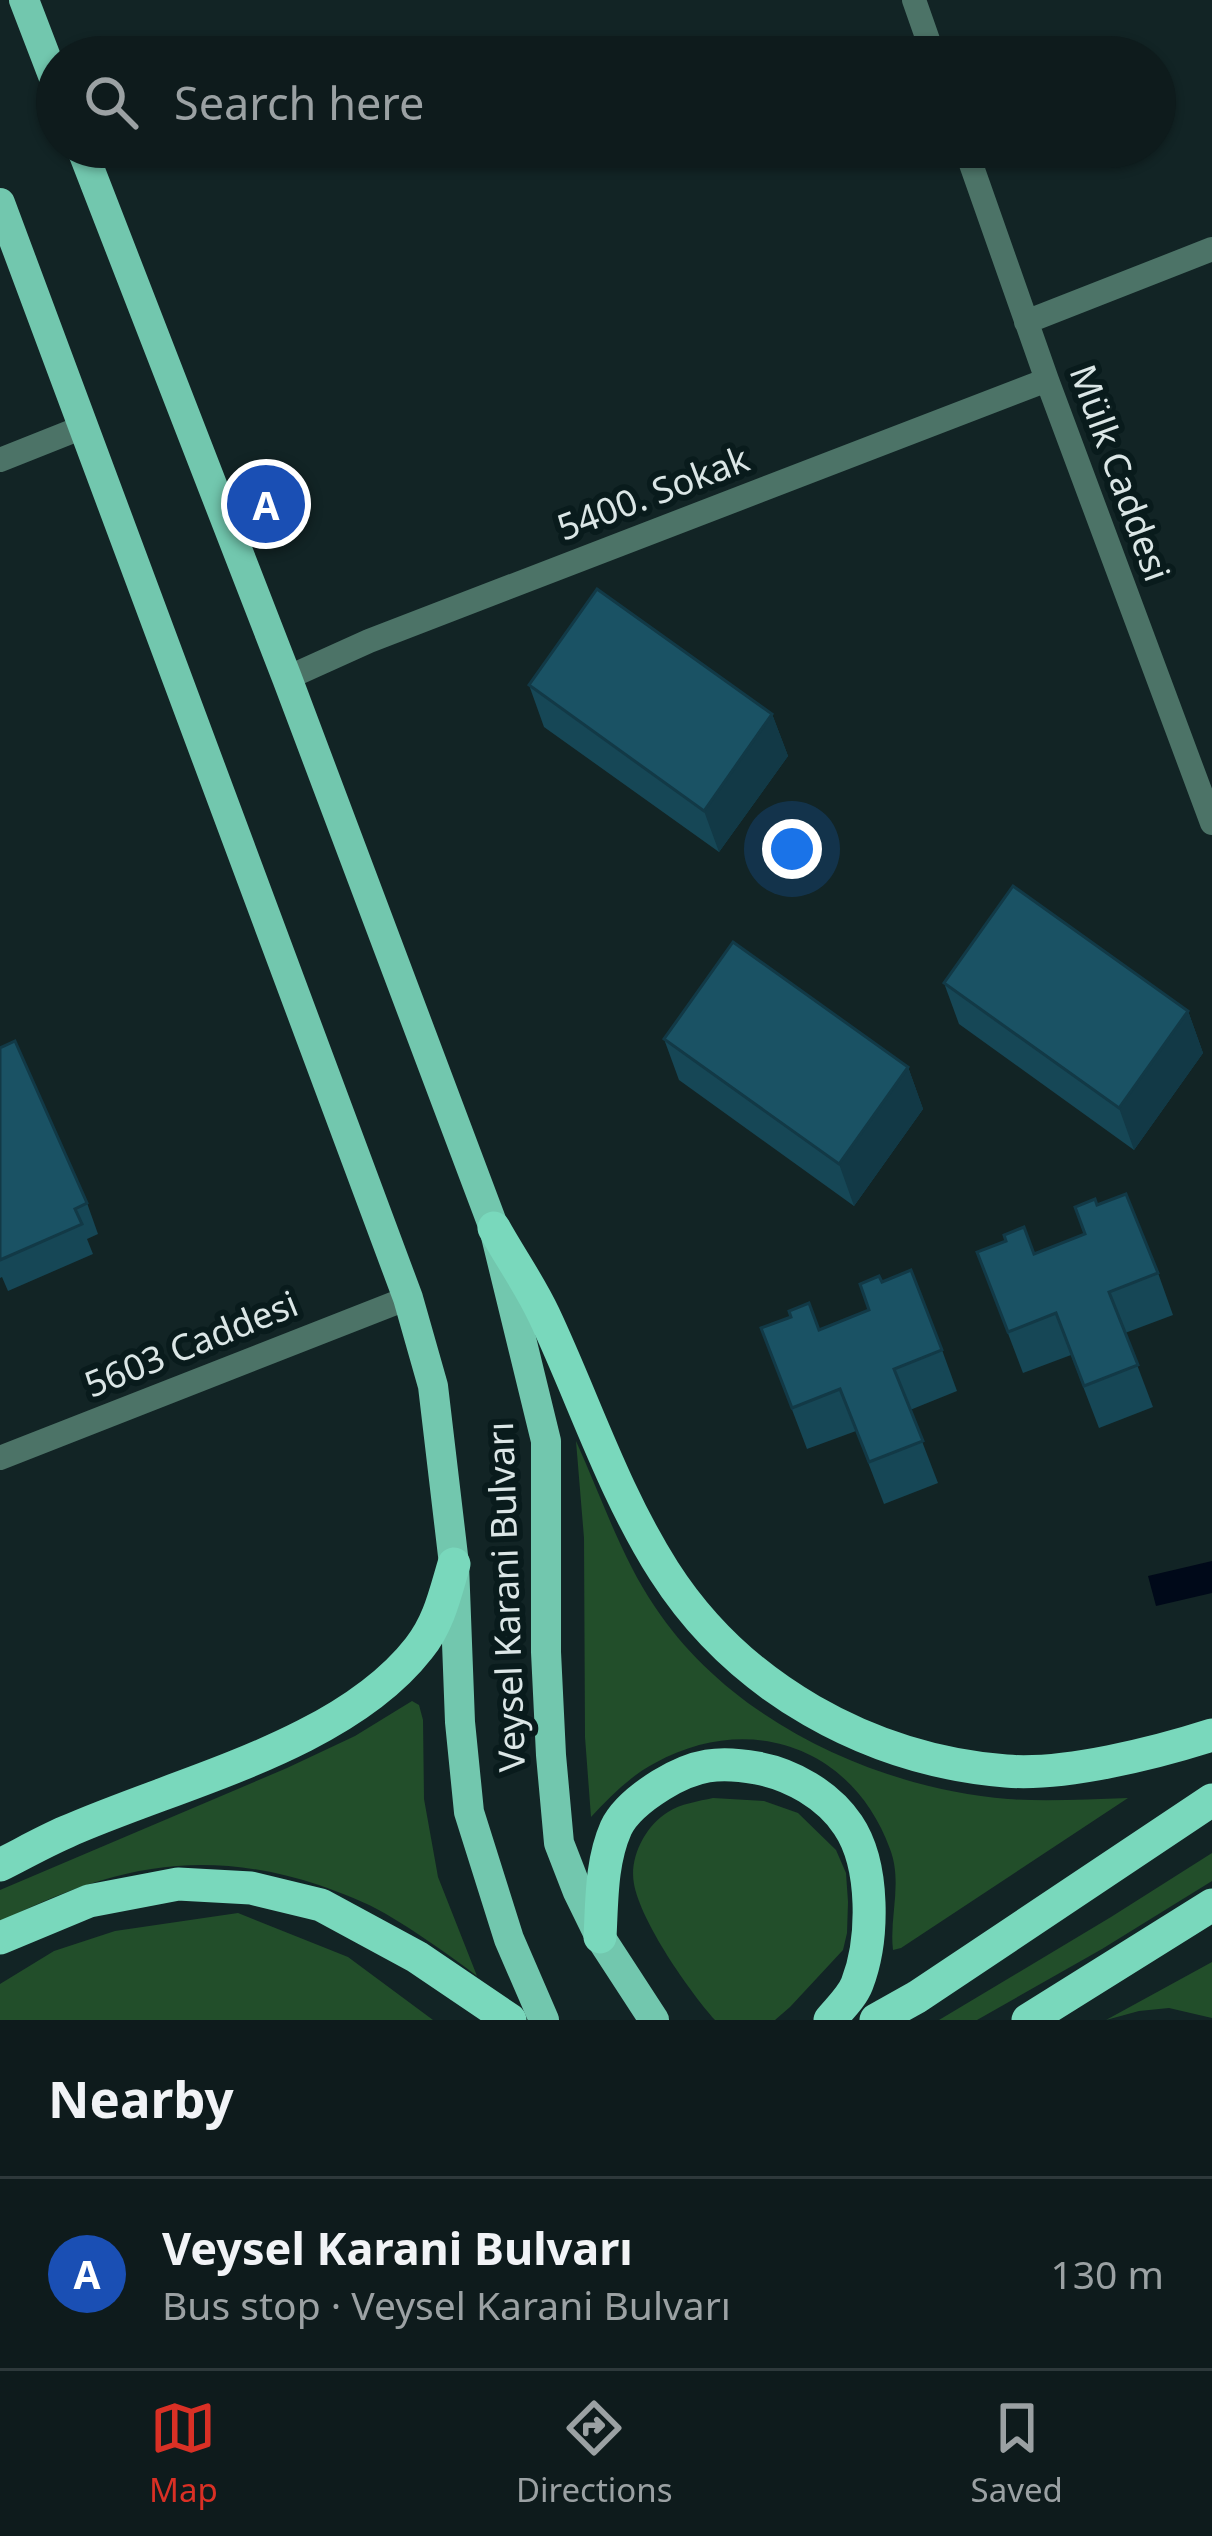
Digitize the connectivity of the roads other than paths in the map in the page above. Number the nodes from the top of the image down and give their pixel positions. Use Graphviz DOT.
graph roads {
  1 [pos="24,0"];
  2 [pos="914,0"];
  3 [pos="38,36"];
  4 [pos="927,36"];
  5 [pos="89,168"];
  6 [pos="972,168"];
  7 [pos="0,203"];
  8 [pos="1212,249"];
  9 [pos="1026,322"];
  10 [pos="1047,380"];
  11 [pos="83,427"];
  12 [pos="0,460"];
  13 [pos="287,678"];
  14 [pos="1212,823"];
  15 [pos="494,1228"];
  16 [pos="409,1298"];
  17 [pos="0,1458"];
  18 [pos="454,1564"];
  19 [pos="1212,1735"];
  20 [pos="1212,1800"];
  21 [pos="0,1865"];
  22 [pos="1212,1905"];
  23 [pos="600,1936"];
  24 [pos="0,1938"];
  25 [pos="510,2020"];
  26 [pos="544,2020"];
  27 [pos="654,2020"];
  28 [pos="830,2020"];
  29 [pos="876,2020"];
  30 [pos="1028,2020"];
  1 -- 3 [label="main road"];
  2 -- 4 [label="street"];
  5 -- 13 [label="main road, Veysel Karani Bulvarı"];
  6 -- 9 [label="street, Mülk Caddesi"];
  7 -- 11 [label="main road, Veysel Karani Bulvarı"];
  8 -- 9 [label="street"];
  9 -- 10 [label="street, Mülk Caddesi"];
  10 -- 13 [label="street, 5400. Sokak"];
  10 -- 14 [label="street, Mülk Caddesi"];
  11 -- 12 [label="street"];
  11 -- 16 [label="main road, Veysel Karani Bulvarı"];
  13 -- 15 [label="main road, Veysel Karani Bulvarı"];
  15 -- 19 [label="highway"];
  15 -- 23 [label="main road, Veysel Karani Bulvarı"];
  16 -- 17 [label="street, 5603 Caddesi"];
  16 -- 18 [label="main road, Veysel Karani Bulvarı"];
  18 -- 21 [label="highway"];
  18 -- 26 [label="main road, Veysel Karani Bulvarı"];
  20 -- 29 [label="highway"];
  22 -- 30 [label="highway"];
  23 -- 27 [label="main road, Veysel Karani Bulvarı"];
  23 -- 28 [label="highway"];
  24 -- 25 [label="highway"];
}
